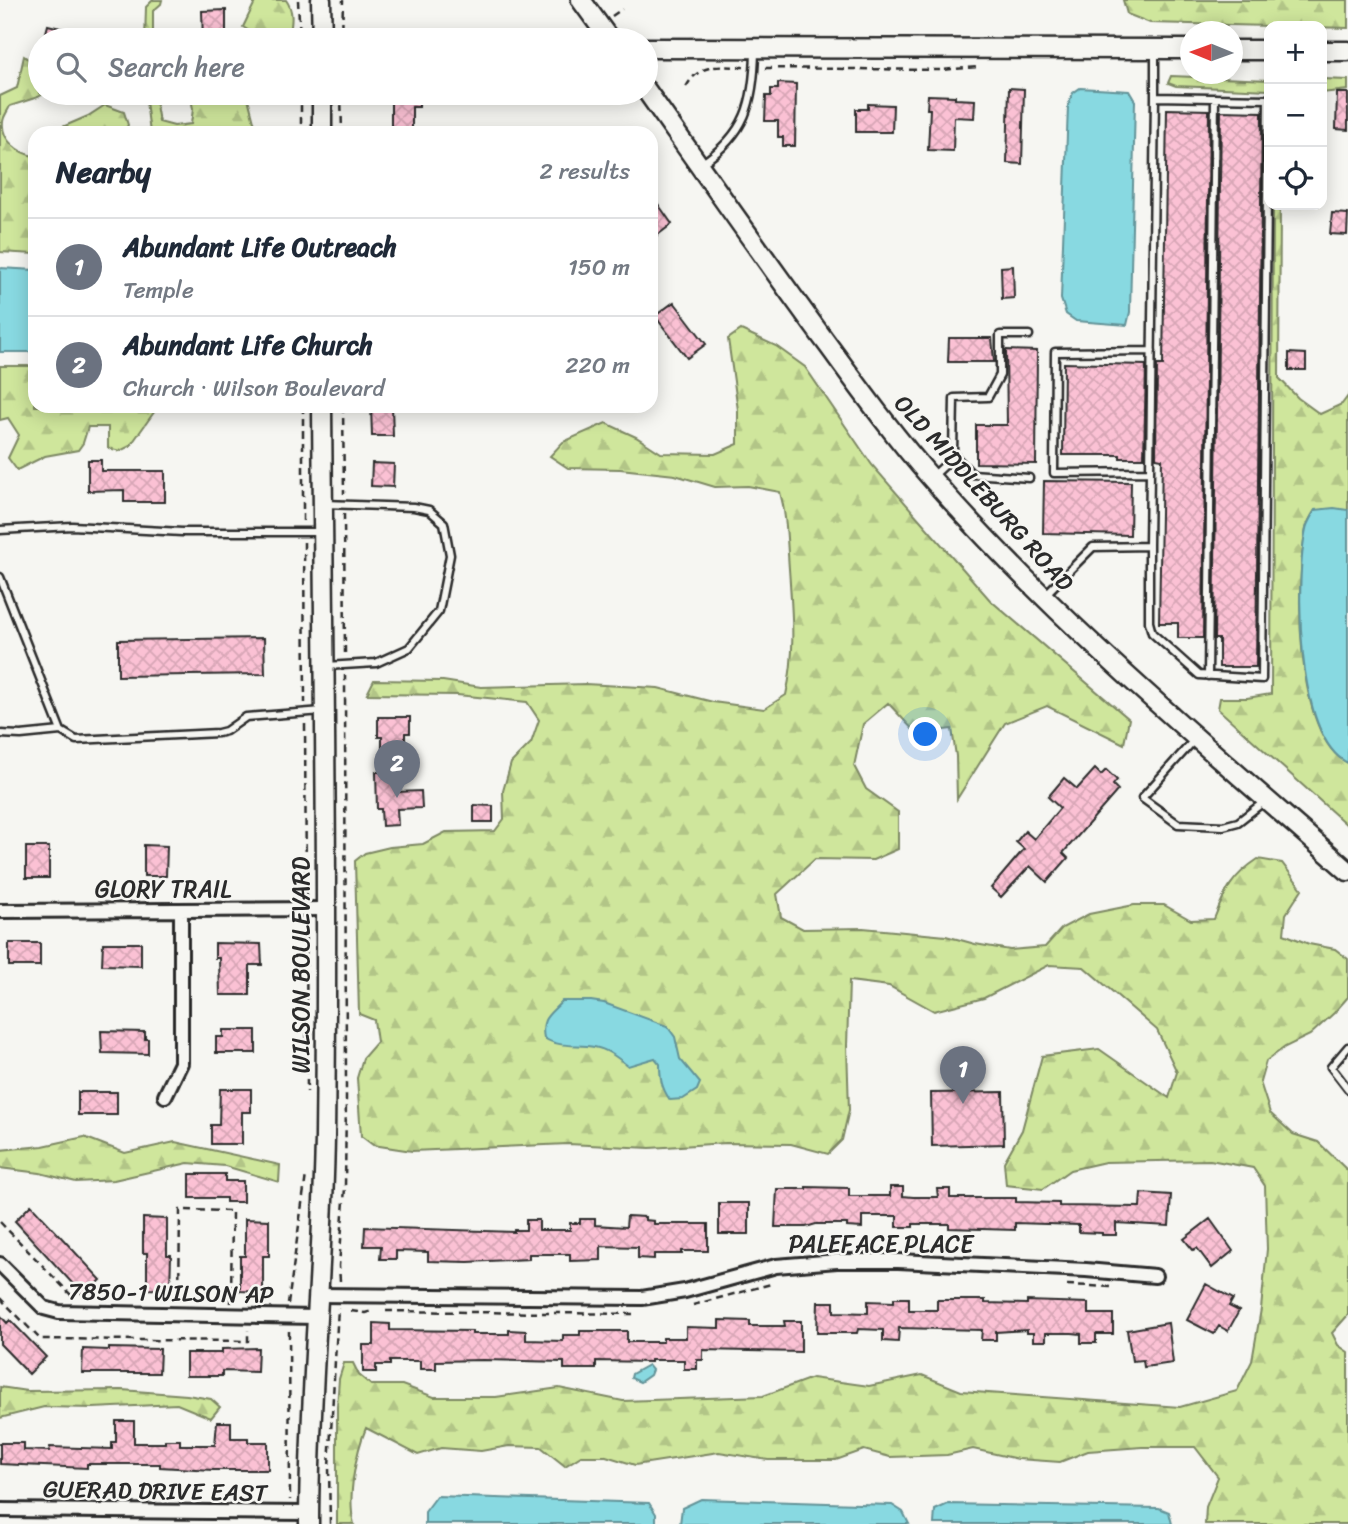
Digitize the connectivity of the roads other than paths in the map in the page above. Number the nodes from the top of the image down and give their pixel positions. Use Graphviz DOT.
graph roads {
  1 [pos="321,0"];
  2 [pos="581,0"];
  3 [pos="321,28"];
  4 [pos="601,28"];
  5 [pos="755,47"];
  6 [pos="658,48"];
  7 [pos="1155,49"];
  8 [pos="1180,49"];
  9 [pos="1243,50"];
  10 [pos="1264,50"];
  11 [pos="1327,51"];
  12 [pos="1348,51"];
  13 [pos="1155,97"];
  14 [pos="1215,98"];
  15 [pos="322,105"];
  16 [pos="657,105"];
  17 [pos="322,126"];
  18 [pos="699,165"];
  19 [pos="1028,335"];
  20 [pos="1152,351"];
  21 [pos="322,413"];
  22 [pos="953,454"];
  23 [pos="1150,472"];
  24 [pos="931,478"];
  25 [pos="1030,478"];
  26 [pos="323,504"];
  27 [pos="0,530"];
  28 [pos="323,532"];
  29 [pos="1149,546"];
  30 [pos="0,577"];
  31 [pos="1043,597"];
  32 [pos="324,666"];
  33 [pos="1208,676"];
  34 [pos="325,711"];
  35 [pos="61,731"];
  36 [pos="0,734"];
  37 [pos="1197,737"];
  38 [pos="1267,799"];
  39 [pos="1348,871"];
  40 [pos="326,909"];
  41 [pos="181,910"];
  42 [pos="0,911"];
  43 [pos="1348,1047"];
  44 [pos="1348,1089"];
  45 [pos="164,1096"];
  46 [pos="0,1264"];
  47 [pos="1155,1276"];
  48 [pos="317,1295"];
  49 [pos="316,1317"];
  50 [pos="0,1510"];
  51 [pos="309,1519"];
  1 -- 3 [label="main road"];
  2 -- 4 [label="main road"];
  5 -- 6 [label="main road"];
  5 -- 7 [label="main road"];
  5 -- 18 [label="lane"];
  7 -- 8 [label="main road"];
  7 -- 13 [label="lane"];
  9 -- 10 [label="main road"];
  11 -- 12 [label="main road"];
  13 -- 14 [label="lane"];
  13 -- 20 [label="lane"];
  14 -- 33 [label="lane"];
  14 -- 33 [label="lane"];
  15 -- 17 [label="main road"];
  16 -- 18 [label="main road, OLD MIDDLEBURG ROAD"];
  18 -- 24 [label="main road, OLD MIDDLEBURG ROAD"];
  19 -- 22 [label="lane"];
  20 -- 23 [label="lane"];
  20 -- 23 [label="lane"];
  21 -- 26 [label="main road, WILSON BOULEVARD"];
  22 -- 24 [label="lane"];
  22 -- 25 [label="lane"];
  23 -- 29 [label="lane"];
  24 -- 31 [label="main road, OLD MIDDLEBURG ROAD"];
  26 -- 28 [label="main road, WILSON BOULEVARD"];
  26 -- 32 [label="lane"];
  27 -- 28 [label="lane"];
  28 -- 32 [label="main road, WILSON BOULEVARD"];
  29 -- 31 [label="lane"];
  29 -- 33 [label="lane"];
  30 -- 35 [label="lane"];
  31 -- 37 [label="main road, OLD MIDDLEBURG ROAD"];
  32 -- 34 [label="main road, WILSON BOULEVARD"];
  34 -- 35 [label="lane"];
  34 -- 40 [label="main road, WILSON BOULEVARD"];
  35 -- 36 [label="lane"];
  37 -- 38 [label="main road, OLD MIDDLEBURG ROAD"];
  37 -- 38 [label="lane"];
  38 -- 39 [label="main road, OLD MIDDLEBURG ROAD"];
  40 -- 41 [label="street, GLORY TRAIL"];
  40 -- 48 [label="main road, WILSON BOULEVARD"];
  41 -- 42 [label="street, GLORY TRAIL"];
  41 -- 45 [label="street"];
  43 -- 44 [label="lane"];
  46 -- 49 [label="street, 7850-1 WILSON AP"];
  47 -- 48 [label="street, PALEFACE PLACE"];
  48 -- 49 [label="main road, WILSON BOULEVARD"];
  49 -- 51 [label="main road, WILSON BOULEVARD"];
  50 -- 51 [label="street, GUERAD DRIVE EAST"];
}
